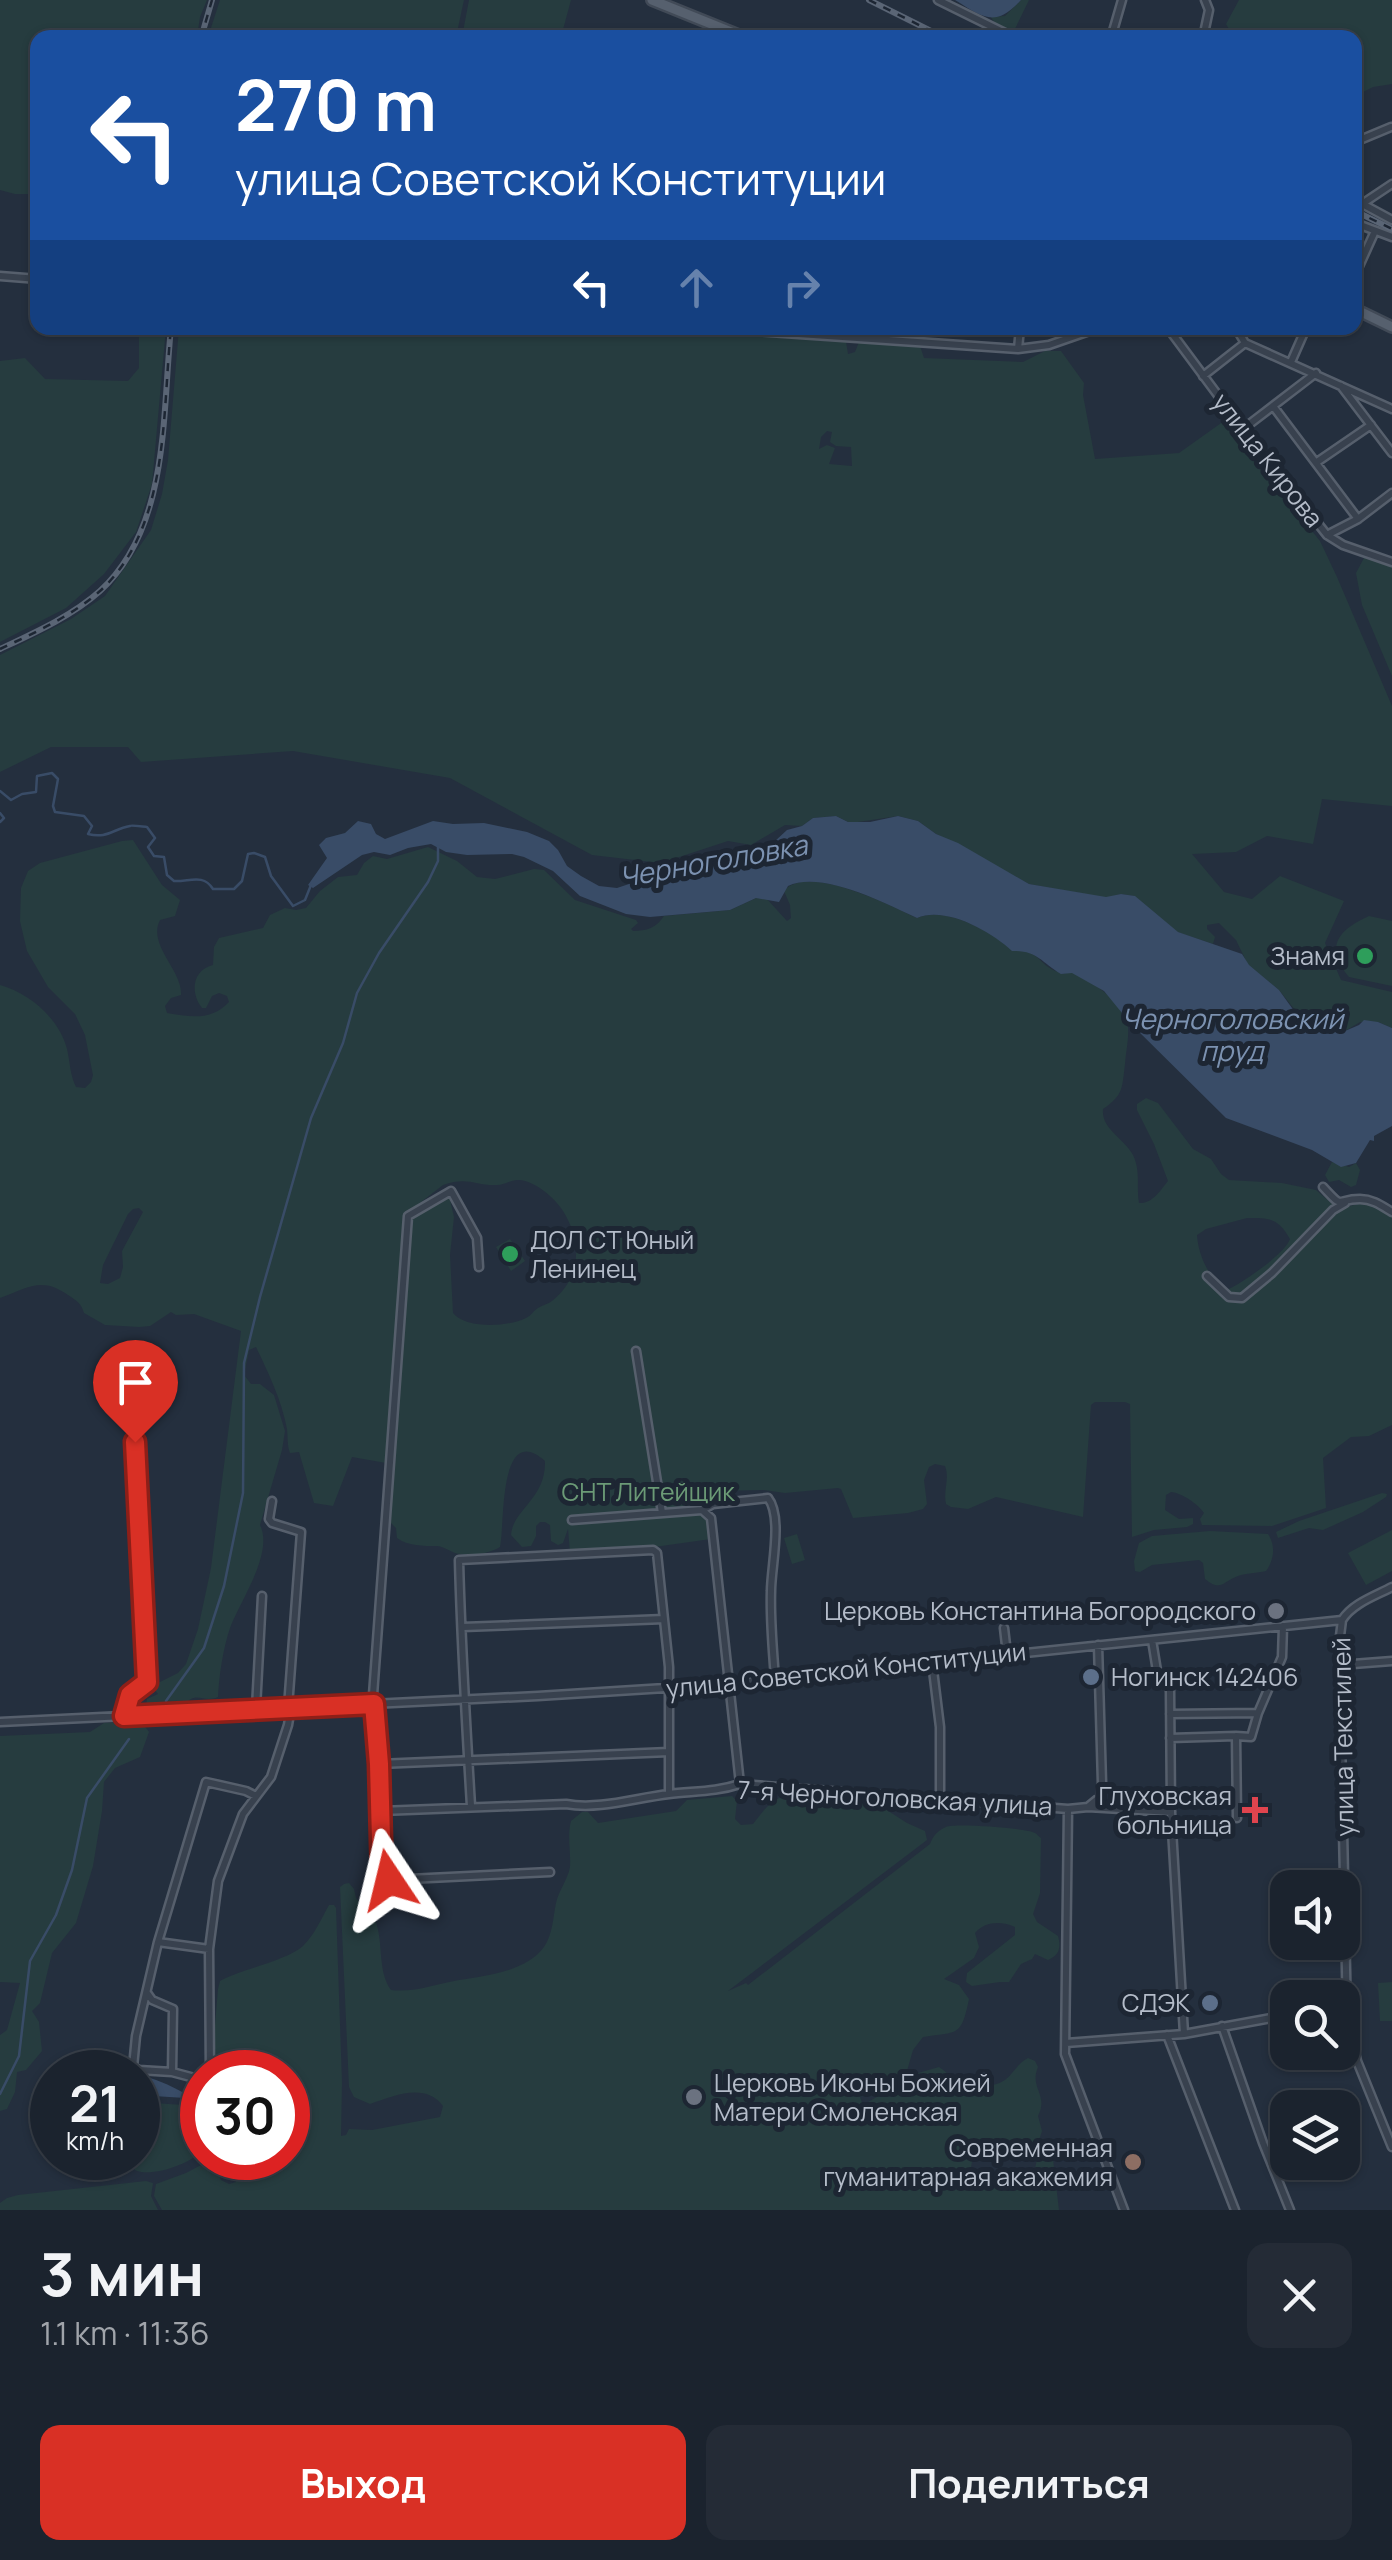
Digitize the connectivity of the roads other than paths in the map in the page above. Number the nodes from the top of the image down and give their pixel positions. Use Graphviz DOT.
graph roads {
  1 [pos="652,0"];
  2 [pos="938,0"];
  3 [pos="1122,0"];
  4 [pos="1206,0"];
  5 [pos="726,30"];
  6 [pos="1000,30"];
  7 [pos="1113,30"];
  8 [pos="1205,30"];
  9 [pos="1392,127"];
  10 [pos="1362,139"];
  11 [pos="1392,184"];
  12 [pos="1362,200"];
  13 [pos="1362,204"];
  14 [pos="1392,220"];
  15 [pos="1362,226"];
  16 [pos="1375,231"];
  17 [pos="1392,237"];
  18 [pos="1362,260"];
  19 [pos="0,276"];
  20 [pos="30,278"];
  21 [pos="1362,312"];
  22 [pos="1392,327"];
  23 [pos="859,335"];
  24 [pos="1019,335"];
  25 [pos="1078,335"];
  26 [pos="1173,335"];
  27 [pos="1240,335"];
  28 [pos="1303,335"];
  29 [pos="1245,343"];
  30 [pos="1018,349"];
  31 [pos="1290,362"];
  32 [pos="1316,373"];
  33 [pos="1203,376"];
  34 [pos="1340,385"];
  35 [pos="1273,406"];
  36 [pos="1392,409"];
  37 [pos="1371,425"];
  38 [pos="1243,429"];
  39 [pos="1392,452"];
  40 [pos="1317,462"];
  41 [pos="1392,493"];
  42 [pos="1358,519"];
  43 [pos="1327,535"];
  44 [pos="1392,562"];
  45 [pos="1323,1187"];
  46 [pos="1345,1203"];
  47 [pos="1392,1212"];
  48 [pos="479,1267"];
  49 [pos="1207,1276"];
  50 [pos="636,1350"];
  51 [pos="132,1376"];
  52 [pos="272,1500"];
  53 [pos="702,1510"];
  54 [pos="662,1513"];
  55 [pos="572,1520"];
  56 [pos="1392,1586"];
  57 [pos="262,1596"];
  58 [pos="664,1619"];
  59 [pos="1342,1620"];
  60 [pos="463,1626"];
  61 [pos="1284,1626"];
  62 [pos="1004,1628"];
  63 [pos="1152,1640"];
  64 [pos="1098,1645"];
  65 [pos="1007,1654"];
  66 [pos="1392,1661"];
  67 [pos="932,1662"];
  68 [pos="1340,1665"];
  69 [pos="775,1679"];
  70 [pos="729,1684"];
  71 [pos="668,1688"];
  72 [pos="463,1699"];
  73 [pos="374,1704"];
  74 [pos="288,1707"];
  75 [pos="256,1708"];
  76 [pos="1258,1713"];
  77 [pos="1170,1714"];
  78 [pos="124,1716"];
  79 [pos="0,1722"];
  80 [pos="1236,1736"];
  81 [pos="1170,1738"];
  82 [pos="669,1752"];
  83 [pos="468,1762"];
  84 [pos="379,1764"];
  85 [pos="740,1784"];
  86 [pos="669,1794"];
  87 [pos="256,1796"];
  88 [pos="940,1799"];
  89 [pos="471,1806"];
  90 [pos="1088,1807"];
  91 [pos="1068,1809"];
  92 [pos="380,1811"];
  93 [pos="1170,1812"];
  94 [pos="1237,1818"];
  95 [pos="550,1872"];
  96 [pos="158,1942"];
  97 [pos="209,1949"];
  98 [pos="1345,1980"];
  99 [pos="147,1993"];
  100 [pos="1270,2019"];
  101 [pos="1222,2026"];
  102 [pos="1184,2034"];
  103 [pos="1167,2035"];
  104 [pos="1065,2043"];
  105 [pos="210,2050"];
  106 [pos="1360,2068"];
  107 [pos="172,2072"];
  108 [pos="180,2074"];
  109 [pos="1392,2148"];
  110 [pos="1124,2210"];
  111 [pos="1235,2210"];
  112 [pos="1290,2210"];
  1 -- 5 [label="main road"];
  2 -- 6 [label="street"];
  3 -- 7 [label="street"];
  4 -- 8 [label="street"];
  9 -- 10 [label="street"];
  11 -- 12 [label="street"];
  13 -- 14 [label="street"];
  15 -- 16 [label="street"];
  16 -- 17 [label="street"];
  16 -- 18 [label="street"];
  19 -- 20 [label="street"];
  21 -- 22 [label="main road"];
  23 -- 30 [label="street"];
  24 -- 30 [label="street"];
  25 -- 30 [label="street"];
  26 -- 33 [label="street, улица Кирова"];
  27 -- 29 [label="street"];
  28 -- 31 [label="street"];
  29 -- 31 [label="street"];
  29 -- 33 [label="street"];
  31 -- 32 [label="street"];
  32 -- 34 [label="street"];
  32 -- 35 [label="street"];
  33 -- 38 [label="street, улица Кирова"];
  34 -- 36 [label="street"];
  34 -- 37 [label="street"];
  35 -- 38 [label="street"];
  35 -- 40 [label="street"];
  37 -- 39 [label="street"];
  37 -- 40 [label="street"];
  38 -- 43 [label="street, улица Кирова"];
  40 -- 42 [label="street"];
  41 -- 42 [label="street"];
  42 -- 43 [label="street"];
  43 -- 44 [label="street, улица Кирова"];
  45 -- 46 [label="street"];
  46 -- 47 [label="street"];
  46 -- 49 [label="street"];
  48 -- 73 [label="street"];
  50 -- 54 [label="street"];
  51 -- 78 [label="street"];
  52 -- 74 [label="street"];
  53 -- 54 [label="street"];
  53 -- 69 [label="street"];
  53 -- 70 [label="street"];
  54 -- 55 [label="street"];
  56 -- 59 [label="street, улица Советской Конституции"];
  57 -- 75 [label="street"];
  58 -- 60 [label="street"];
  58 -- 60 [label="street"];
  58 -- 71 [label="street"];
  59 -- 61 [label="street, улица Советской Конституции"];
  59 -- 68 [label="street, улица Текстилей"];
  60 -- 72 [label="street"];
  61 -- 63 [label="street, улица Советской Конституции"];
  61 -- 76 [label="street"];
  62 -- 65 [label="street"];
  63 -- 64 [label="street, улица Советской Конституции"];
  63 -- 77 [label="street"];
  64 -- 65 [label="street, улица Советской Конституции"];
  64 -- 90 [label="street"];
  65 -- 67 [label="street, улица Советской Конституции"];
  66 -- 68 [label="street"];
  67 -- 69 [label="street, улица Советской Конституции"];
  67 -- 88 [label="street"];
  68 -- 98 [label="street, улица Текстилей"];
  69 -- 70 [label="street, улица Советской Конституции"];
  70 -- 71 [label="street, улица Советской Конституции"];
  70 -- 85 [label="street"];
  71 -- 72 [label="street, улица Советской Конституции"];
  71 -- 82 [label="street"];
  72 -- 73 [label="street, улица Советской Конституции"];
  72 -- 83 [label="street"];
  73 -- 74 [label="street, улица Советской Конституции"];
  73 -- 84 [label="street"];
  74 -- 75 [label="street, улица Советской Конституции"];
  74 -- 87 [label="street"];
  75 -- 78 [label="street, улица Советской Конституции"];
  76 -- 77 [label="street"];
  76 -- 80 [label="street"];
  77 -- 81 [label="street"];
  78 -- 79 [label="street, улица Советской Конституции"];
  80 -- 81 [label="street"];
  80 -- 94 [label="street"];
  81 -- 93 [label="street"];
  82 -- 83 [label="street"];
  82 -- 86 [label="street"];
  83 -- 84 [label="street"];
  83 -- 89 [label="street"];
  84 -- 92 [label="street"];
  85 -- 86 [label="street, 7-я Черноголовская улица"];
  85 -- 88 [label="street, 7-я Черноголовская улица"];
  86 -- 89 [label="street, 7-я Черноголовская улица"];
  87 -- 96 [label="street"];
  87 -- 97 [label="street"];
  88 -- 91 [label="street, 7-я Черноголовская улица"];
  89 -- 92 [label="street, 7-я Черноголовская улица"];
  90 -- 91 [label="street, 7-я Черноголовская улица"];
  90 -- 93 [label="street, 7-я Черноголовская улица"];
  91 -- 104 [label="street"];
  92 -- 95 [label="street"];
  93 -- 102 [label="street"];
  96 -- 97 [label="street"];
  96 -- 99 [label="street"];
  97 -- 105 [label="street"];
  99 -- 107 [label="street"];
  99 -- 107 [label="street"];
  100 -- 101 [label="street"];
  101 -- 102 [label="street"];
  101 -- 112 [label="street"];
  102 -- 103 [label="street"];
  103 -- 104 [label="street"];
  103 -- 111 [label="street"];
  104 -- 110 [label="street"];
  106 -- 109 [label="street, улица Текстилей"];
  107 -- 108 [label="street"];
}
